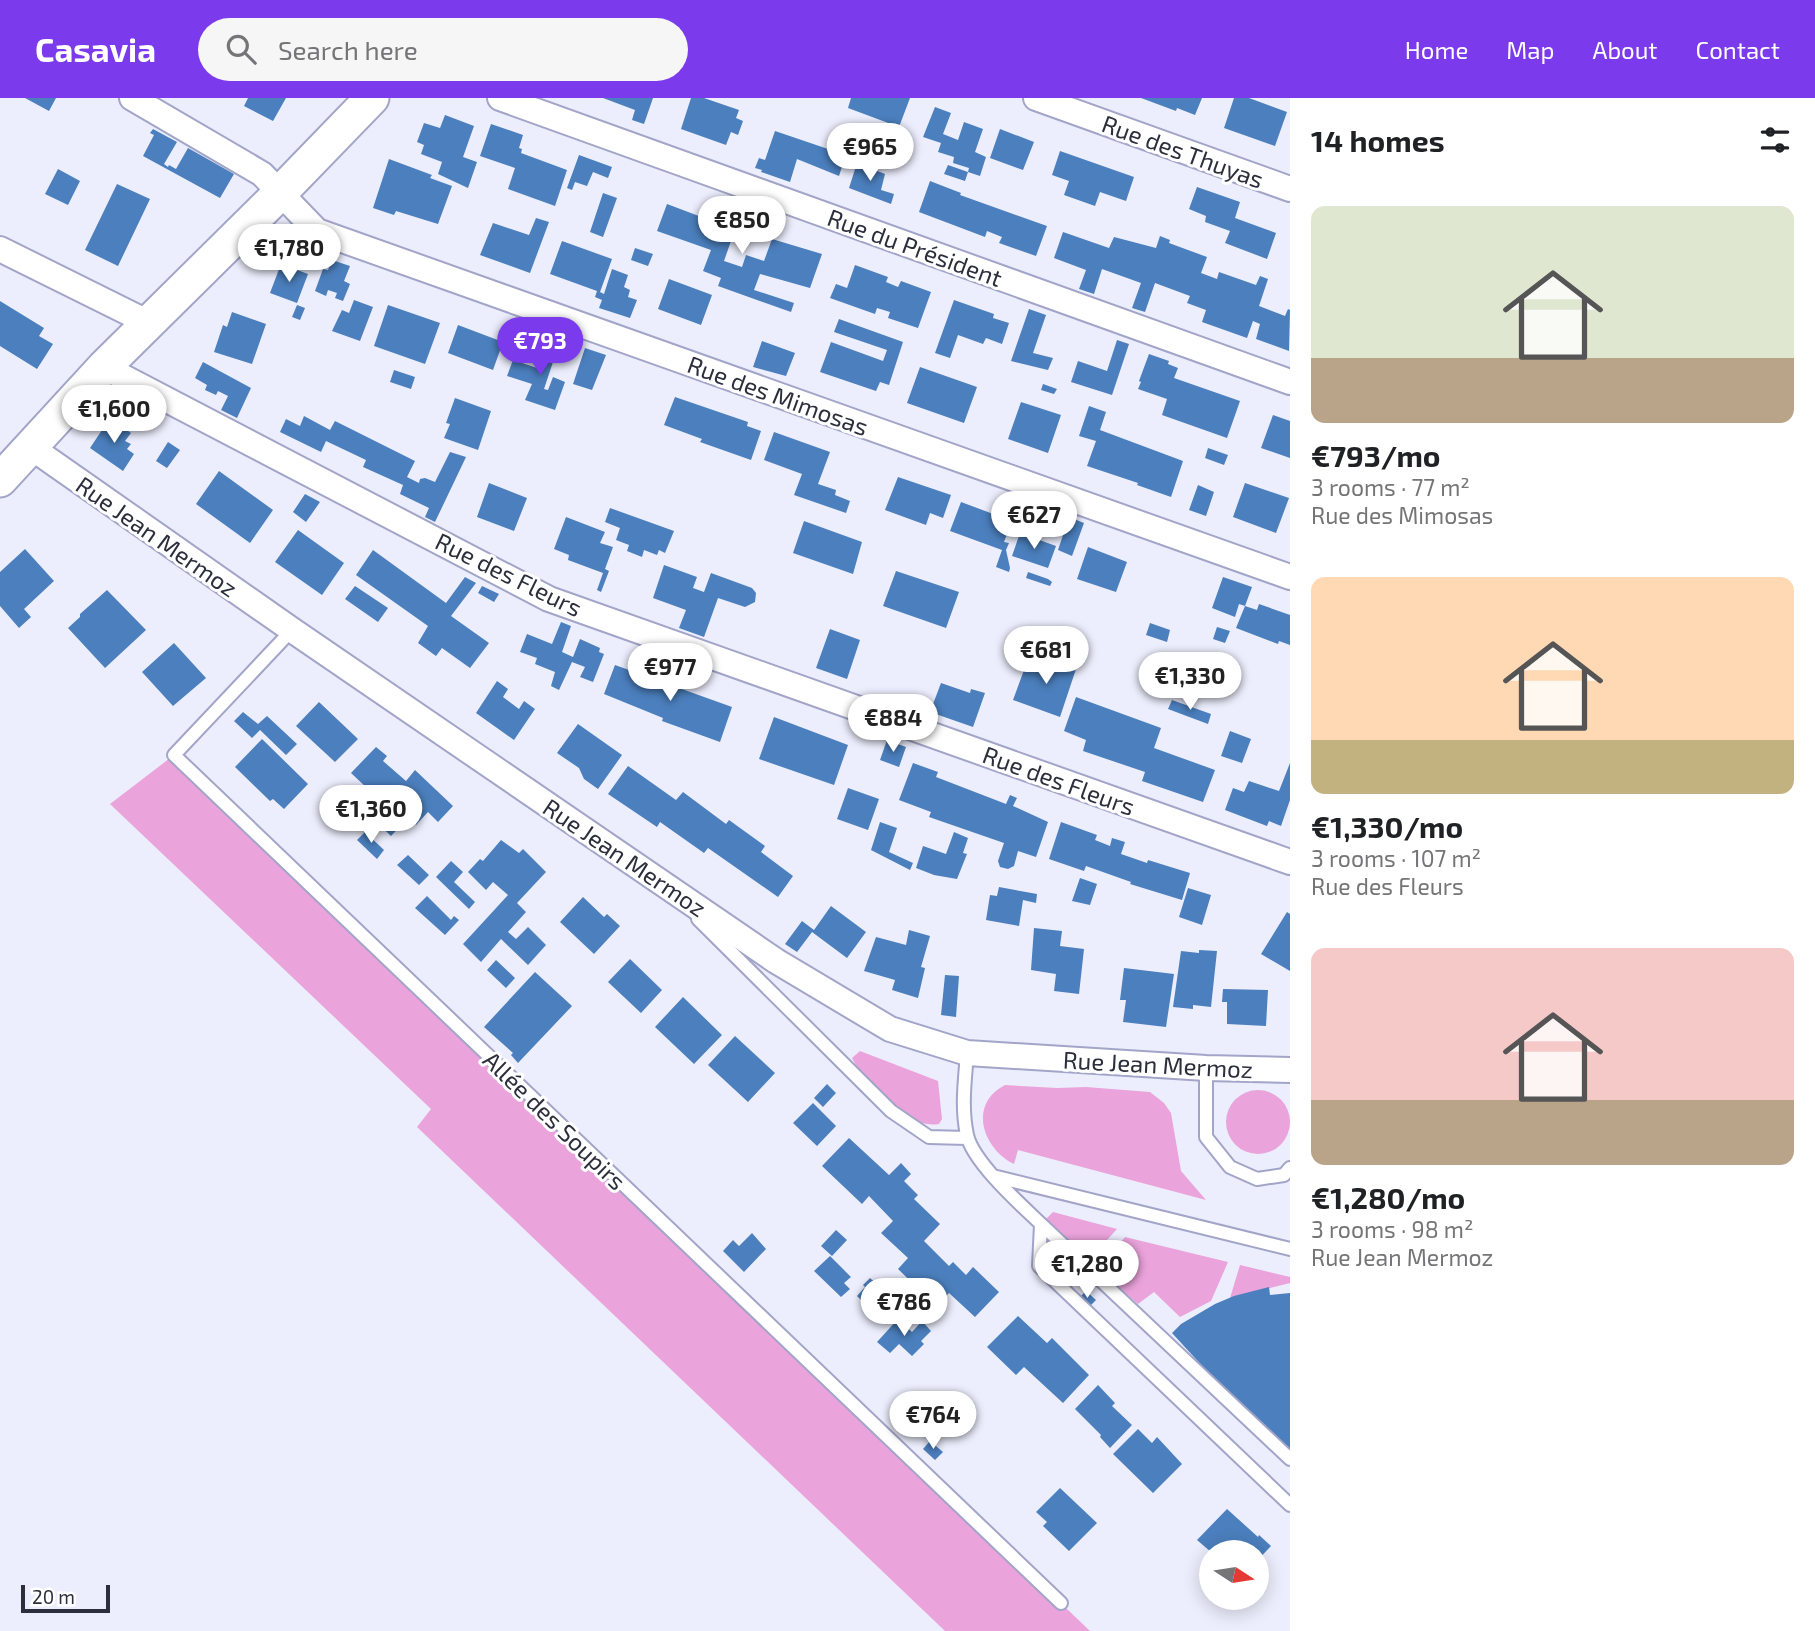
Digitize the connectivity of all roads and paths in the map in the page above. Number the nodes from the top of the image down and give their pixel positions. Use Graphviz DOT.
graph roads {
  1 [pos="132,98"];
  2 [pos="372,98"];
  3 [pos="500,98"];
  4 [pos="1036,98"];
  5 [pos="1290,189"];
  6 [pos="279,194"];
  7 [pos="0,249"];
  8 [pos="148,322"];
  9 [pos="104,367"];
  10 [pos="1290,382"];
  11 [pos="10,466"];
  12 [pos="1290,577"];
  13 [pos="292,631"];
  14 [pos="1290,862"];
  15 [pos="656,877"];
  16 [pos="967,1052"];
  17 [pos="1206,1068"];
  18 [pos="1290,1070"];
  19 [pos="967,1139"];
  20 [pos="1290,1168"];
  21 [pos="992,1176"];
  22 [pos="1041,1224"];
  23 [pos="1290,1249"];
  24 [pos="1290,1459"];
  25 [pos="1290,1505"];
  26 [pos="1061,1603"];
  1 -- 6 [label="street, Rue des Mimosas"];
  2 -- 6 [label="main road"];
  3 -- 10 [label="street, Rue du Président"];
  4 -- 5 [label="street, Rue des Thuyas"];
  6 -- 8 [label="main road"];
  6 -- 12 [label="street, Rue des Mimosas"];
  7 -- 8 [label="street"];
  8 -- 9 [label="main road"];
  9 -- 11 [label="main road"];
  9 -- 14 [label="street, Rue des Fleurs"];
  11 -- 13 [label="street, Rue Jean Mermoz"];
  13 -- 15 [label="street, Rue Jean Mermoz"];
  13 -- 26 [label="lane, Allée des Soupirs"];
  15 -- 16 [label="street, Rue Jean Mermoz"];
  15 -- 19 [label="lane"];
  16 -- 17 [label="street, Rue Jean Mermoz"];
  16 -- 19 [label="lane"];
  17 -- 18 [label="street, Rue Jean Mermoz"];
  17 -- 20 [label="lane"];
  19 -- 21 [label="lane"];
  21 -- 22 [label="lane"];
  21 -- 23 [label="lane"];
  22 -- 24 [label="lane"];
  22 -- 25 [label="lane"];
}
